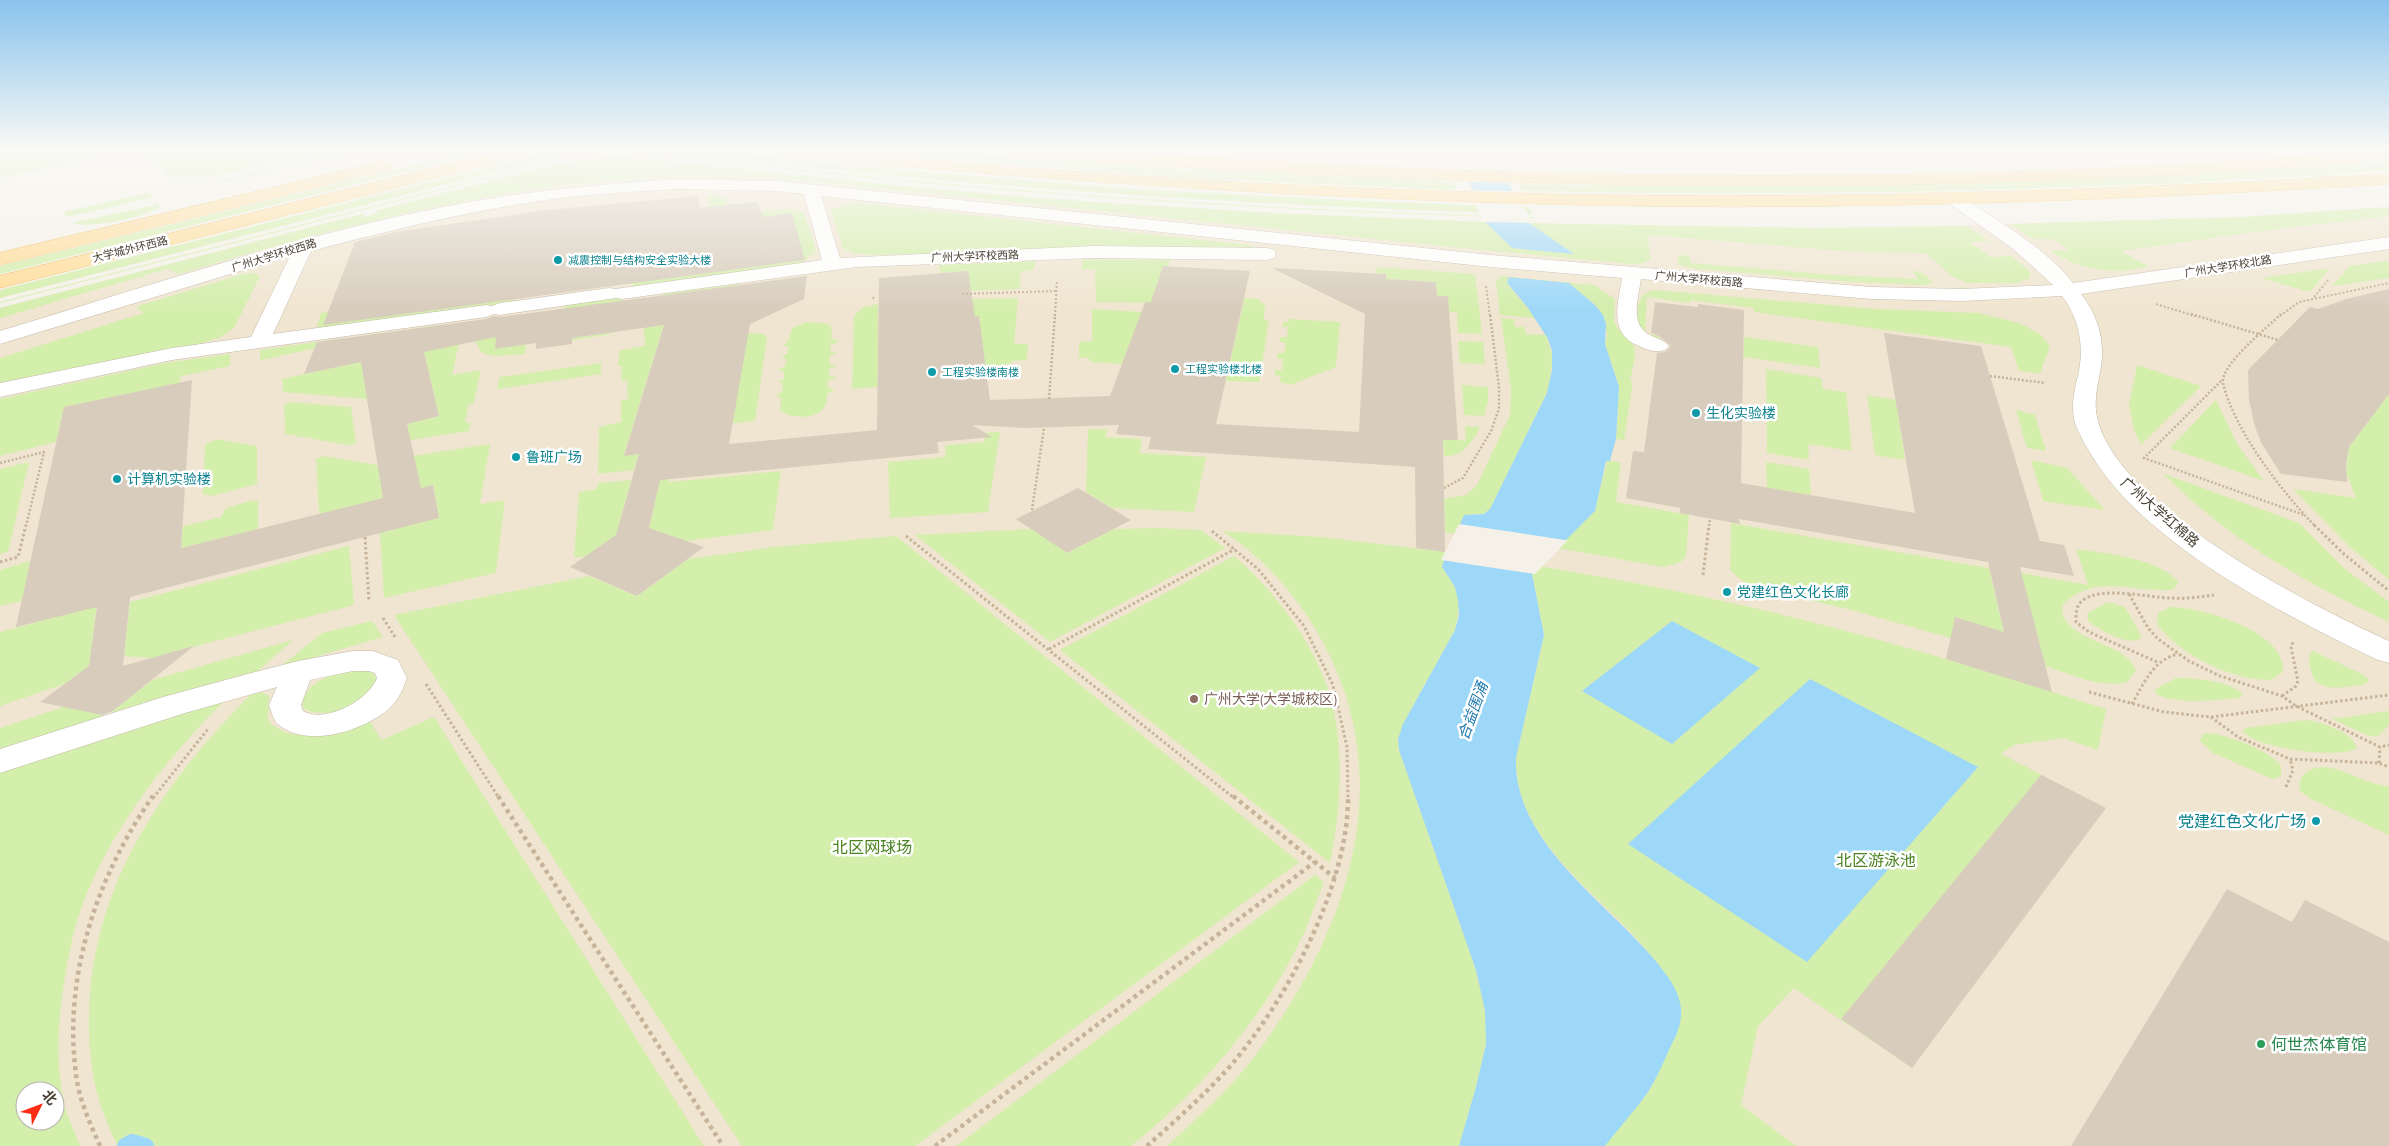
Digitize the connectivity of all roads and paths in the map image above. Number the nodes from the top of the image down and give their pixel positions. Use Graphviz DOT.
graph roads {
  1 [pos="226,204"];
  2 [pos="308,204"];
  3 [pos="488,204"];
  4 [pos="815,204"];
  5 [pos="950,204"];
  6 [pos="1961,204"];
  7 [pos="2389,243"];
  8 [pos="1330,244"];
  9 [pos="304,246"];
  10 [pos="1059,252"];
  11 [pos="0,259"];
  12 [pos="833,264"];
  13 [pos="1632,273"];
  14 [pos="2331,277"];
  15 [pos="0,282"];
  16 [pos="1485,282"];
  17 [pos="2389,283"];
  18 [pos="2068,290"];
  19 [pos="1056,292"];
  20 [pos="962,294"];
  21 [pos="873,297"];
  22 [pos="2313,298"];
  23 [pos="874,301"];
  24 [pos="2155,304"];
  25 [pos="2260,335"];
  26 [pos="0,338"];
  27 [pos="2278,340"];
  28 [pos="259,342"];
  29 [pos="1658,346"];
  30 [pos="1990,376"];
  31 [pos="2222,381"];
  32 [pos="2044,383"];
  33 [pos="0,390"];
  34 [pos="1049,399"];
  35 [pos="1044,428"];
  36 [pos="0,463"];
  37 [pos="1444,488"];
  38 [pos="1032,510"];
  39 [pos="2306,516"];
  40 [pos="1710,519"];
  41 [pos="1212,531"];
  42 [pos="906,536"];
  43 [pos="364,537"];
  44 [pos="1235,548"];
  45 [pos="0,562"];
  46 [pos="1704,575"];
  47 [pos="2389,591"];
  48 [pos="2129,594"];
  49 [pos="2218,594"];
  50 [pos="369,602"];
  51 [pos="383,618"];
  52 [pos="2299,635"];
  53 [pos="399,643"];
  54 [pos="1048,650"];
  55 [pos="2389,653"];
  56 [pos="2179,654"];
  57 [pos="2158,662"];
  58 [pos="298,671"];
  59 [pos="421,677"];
  60 [pos="2089,692"];
  61 [pos="2389,695"];
  62 [pos="2282,696"];
  63 [pos="2132,704"];
  64 [pos="2296,706"];
  65 [pos="2211,717"];
  66 [pos="212,724"];
  67 [pos="2389,745"];
  68 [pos="2380,747"];
  69 [pos="2290,758"];
  70 [pos="0,761"];
  71 [pos="2379,763"];
  72 [pos="2389,767"];
  73 [pos="2286,787"];
  74 [pos="1315,862"];
  75 [pos="1335,879"];
  76 [pos="100,1146"];
  77 [pos="724,1146"];
  78 [pos="935,1146"];
  79 [pos="1147,1146"];
  1 -- 11 [label="main road, 大学城外环西路"];
  2 -- 15 [label="main road, 大学城外环西路"];
  3 -- 9 [label="lane, 广州大学环校西路"];
  4 -- 12 [label="lane"];
  5 -- 8 [label="lane, 广州大学环校西路"];
  6 -- 18 [label="lane, 广州大学红棉路"];
  7 -- 18 [label="lane, 广州大学环校北路"];
  8 -- 10 [label="lane, 广州大学环校西路"];
  8 -- 13 [label="lane, 广州大学环校西路"];
  9 -- 26 [label="lane, 广州大学环校西路"];
  9 -- 28 [label="lane"];
  10 -- 12 [label="lane, 广州大学环校西路"];
  10 -- 19 [label="path"];
  12 -- 28 [label="lane, 广州大学环校西路"];
  13 -- 18 [label="lane, 广州大学环校西路"];
  13 -- 29 [label="lane"];
  14 -- 22 [label="path"];
  16 -- 37 [label="path"];
  17 -- 22 [label="path"];
  18 -- 55 [label="lane, 广州大学红棉路"];
  19 -- 20 [label="path"];
  19 -- 34 [label="path"];
  21 -- 23 [label="path"];
  22 -- 25 [label="path"];
  24 -- 25 [label="path"];
  25 -- 27 [label="path"];
  25 -- 31 [label="path"];
  28 -- 33 [label="lane, 广州大学环校西路"];
  30 -- 32 [label="path"];
  31 -- 39 [label="path"];
  31 -- 39 [label="path"];
  35 -- 38 [label="path"];
  36 -- 45 [label="path"];
  39 -- 47 [label="path"];
  40 -- 46 [label="path"];
  41 -- 44 [label="path"];
  42 -- 54 [label="path"];
  43 -- 50 [label="path"];
  44 -- 54 [label="path"];
  44 -- 75 [label="path"];
  48 -- 49 [label="path"];
  48 -- 56 [label="path"];
  48 -- 57 [label="path"];
  51 -- 53 [label="path"];
  52 -- 62 [label="path"];
  54 -- 74 [label="path"];
  56 -- 57 [label="path"];
  56 -- 62 [label="path"];
  57 -- 63 [label="path"];
  58 -- 70 [label="lane"];
  59 -- 77 [label="path"];
  60 -- 63 [label="path"];
  61 -- 64 [label="path"];
  62 -- 64 [label="path"];
  63 -- 65 [label="path"];
  64 -- 65 [label="path"];
  64 -- 68 [label="path"];
  65 -- 69 [label="path"];
  66 -- 76 [label="path"];
  67 -- 68 [label="path"];
  68 -- 71 [label="path"];
  69 -- 71 [label="path"];
  69 -- 73 [label="path"];
  71 -- 72 [label="path"];
  74 -- 75 [label="path"];
  74 -- 78 [label="path"];
  75 -- 79 [label="path"];
}
